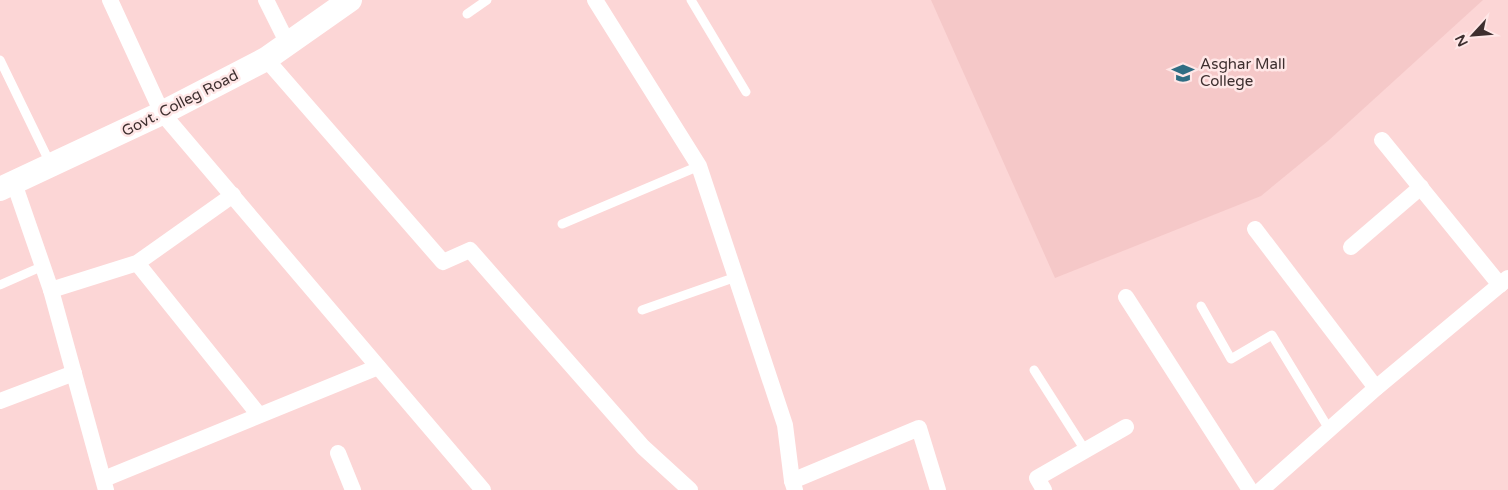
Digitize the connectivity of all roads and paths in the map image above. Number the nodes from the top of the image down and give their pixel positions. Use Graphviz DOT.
graph roads {
  1 [pos="110,0"];
  2 [pos="266,0"];
  3 [pos="350,0"];
  4 [pos="488,0"];
  5 [pos="692,0"];
  6 [pos="597,1"];
  7 [pos="467,14"];
  8 [pos="288,44"];
  9 [pos="266,59"];
  10 [pos="0,60"];
  11 [pos="746,92"];
  12 [pos="162,113"];
  13 [pos="1382,140"];
  14 [pos="51,166"];
  15 [pos="699,166"];
  16 [pos="7,186"];
  17 [pos="1421,187"];
  18 [pos="232,195"];
  19 [pos="562,224"];
  20 [pos="1255,229"];
  21 [pos="1351,247"];
  22 [pos="137,263"];
  23 [pos="43,266"];
  24 [pos="736,277"];
  25 [pos="1504,281"];
  26 [pos="0,285"];
  27 [pos="51,290"];
  28 [pos="1126,297"];
  29 [pos="1200,306"];
  30 [pos="642,310"];
  31 [pos="378,367"];
  32 [pos="1034,370"];
  33 [pos="74,373"];
  34 [pos="1376,388"];
  35 [pos="0,401"];
  36 [pos="258,415"];
  37 [pos="1126,427"];
  38 [pos="1329,429"];
  39 [pos="1086,450"];
  40 [pos="338,453"];
  41 [pos="105,484"];
  42 [pos="794,486"];
  43 [pos="353,490"];
  44 [pos="483,490"];
  45 [pos="690,490"];
  46 [pos="938,490"];
  47 [pos="1044,490"];
  48 [pos="1250,490"];
  49 [pos="1261,490"];
  1 -- 12 [label="street"];
  2 -- 8 [label="street"];
  3 -- 8 [label="street, Govt. Colleg Road"];
  4 -- 7 [label="lane"];
  5 -- 11 [label="lane"];
  6 -- 15 [label="street"];
  8 -- 9 [label="street, Govt. Colleg Road"];
  9 -- 12 [label="street, Govt. Colleg Road"];
  9 -- 45 [label="street"];
  10 -- 14 [label="lane"];
  12 -- 14 [label="street, Govt. Colleg Road"];
  12 -- 18 [label="street"];
  13 -- 17 [label="street"];
  14 -- 16 [label="street, Govt. Colleg Road"];
  15 -- 19 [label="lane"];
  15 -- 24 [label="street"];
  16 -- 23 [label="street"];
  17 -- 21 [label="street"];
  17 -- 25 [label="street"];
  18 -- 22 [label="street"];
  18 -- 31 [label="street"];
  20 -- 34 [label="street"];
  22 -- 27 [label="street"];
  22 -- 36 [label="street"];
  23 -- 26 [label="lane"];
  23 -- 27 [label="street"];
  24 -- 30 [label="lane"];
  24 -- 42 [label="street"];
  25 -- 34 [label="street"];
  27 -- 33 [label="street"];
  28 -- 48 [label="street"];
  29 -- 38 [label="lane"];
  31 -- 36 [label="street"];
  31 -- 44 [label="street"];
  32 -- 39 [label="lane"];
  33 -- 35 [label="street"];
  33 -- 41 [label="street"];
  34 -- 38 [label="street"];
  36 -- 41 [label="street"];
  37 -- 39 [label="street"];
  38 -- 49 [label="street"];
  39 -- 47 [label="street"];
  40 -- 43 [label="street"];
  42 -- 46 [label="street"];
}
